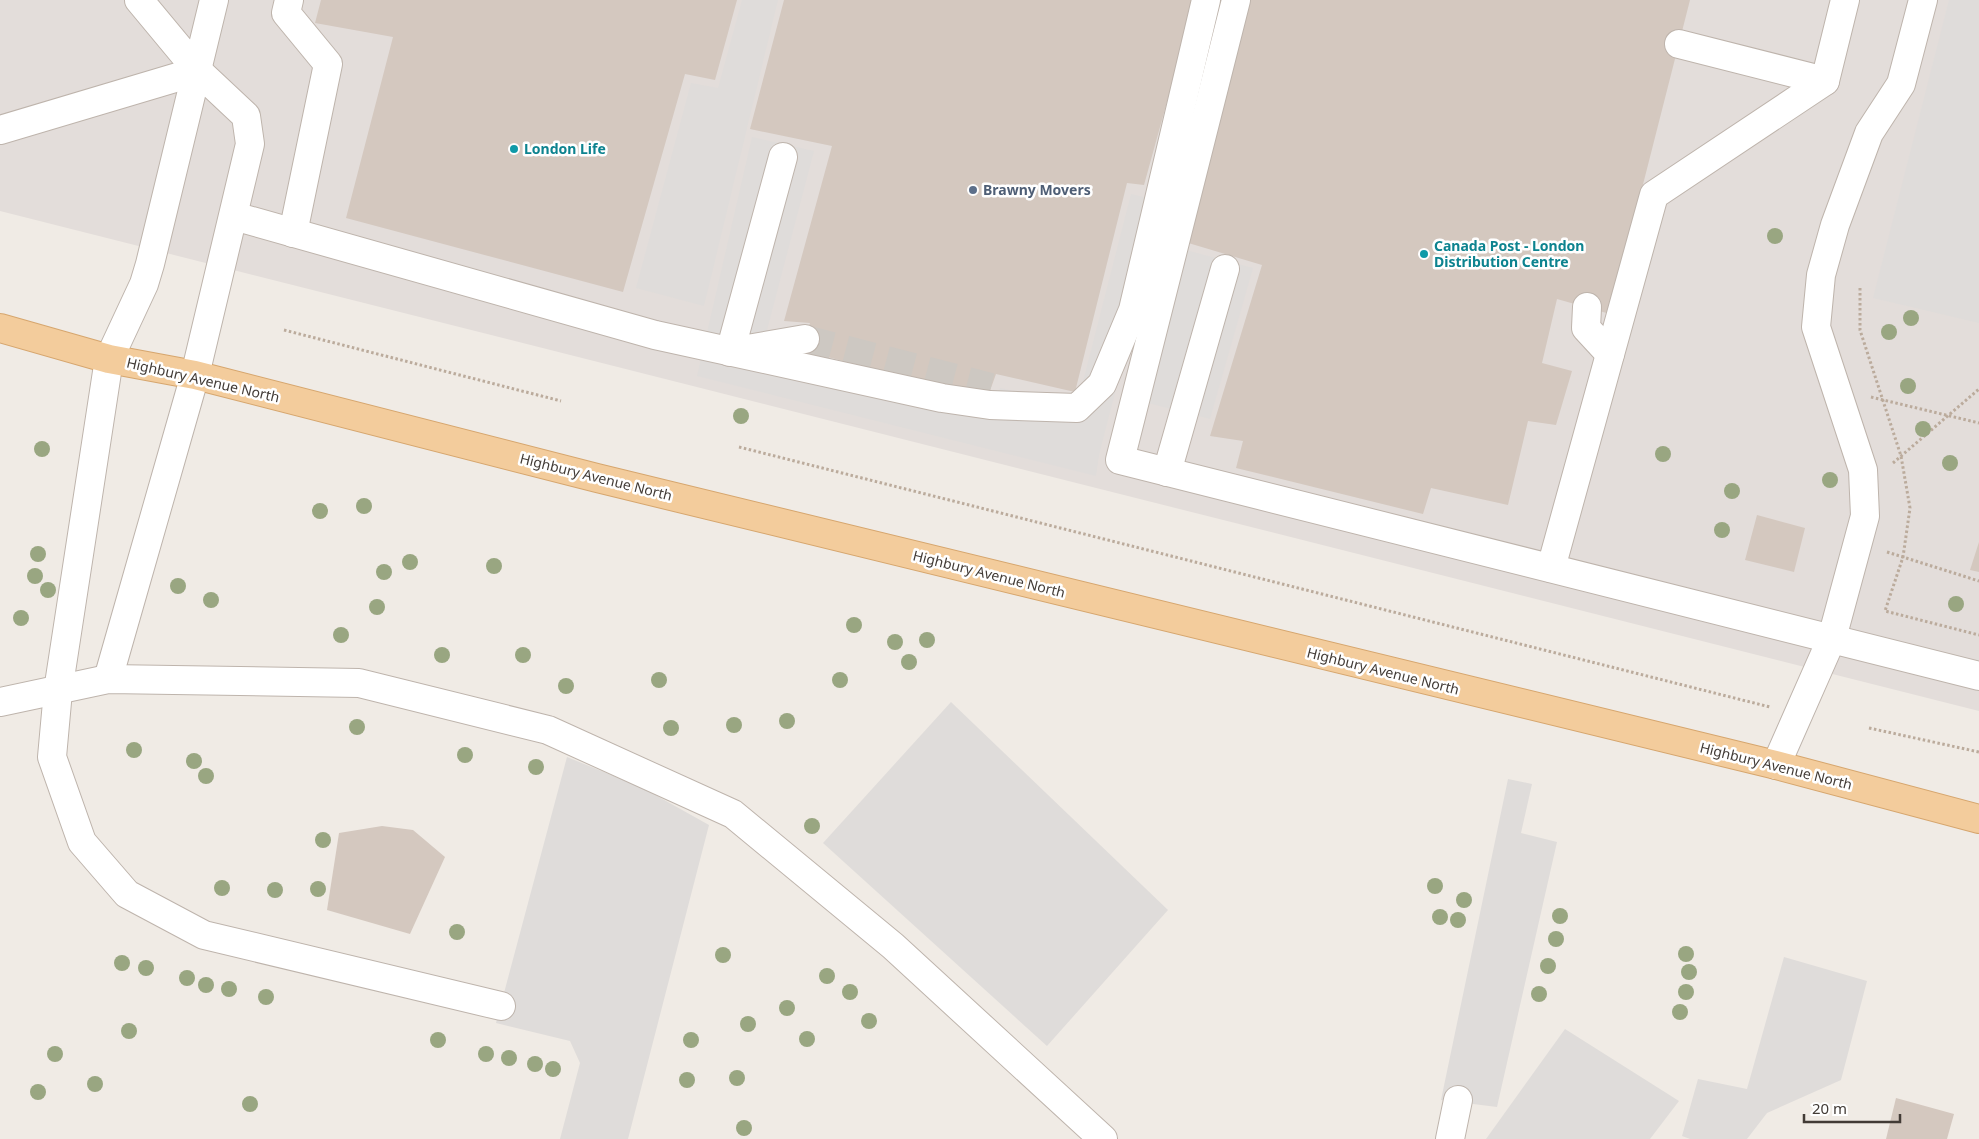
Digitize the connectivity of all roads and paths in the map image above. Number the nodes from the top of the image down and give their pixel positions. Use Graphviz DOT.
graph roads {
  1 [pos="138,0"];
  2 [pos="214,0"];
  3 [pos="289,0"];
  4 [pos="1206,0"];
  5 [pos="1236,0"];
  6 [pos="1845,0"];
  7 [pos="1923,0"];
  8 [pos="1679,44"];
  9 [pos="198,71"];
  10 [pos="1825,80"];
  11 [pos="0,130"];
  12 [pos="782,157"];
  13 [pos="234,216"];
  14 [pos="293,233"];
  15 [pos="1225,269"];
  16 [pos="1860,288"];
  17 [pos="1587,307"];
  18 [pos="0,328"];
  19 [pos="284,330"];
  20 [pos="805,339"];
  21 [pos="730,352"];
  22 [pos="1610,354"];
  23 [pos="109,359"];
  24 [pos="195,375"];
  25 [pos="991,387"];
  26 [pos="1979,389"];
  27 [pos="1864,395"];
  28 [pos="1882,399"];
  29 [pos="561,401"];
  30 [pos="1049,408"];
  31 [pos="1948,415"];
  32 [pos="1979,423"];
  33 [pos="739,447"];
  34 [pos="1901,456"];
  35 [pos="1887,469"];
  36 [pos="1168,472"];
  37 [pos="1885,552"];
  38 [pos="1903,558"];
  39 [pos="1551,568"];
  40 [pos="1979,581"];
  41 [pos="1979,635"];
  42 [pos="1832,638"];
  43 [pos="1979,676"];
  44 [pos="108,679"];
  45 [pos="58,691"];
  46 [pos="0,702"];
  47 [pos="1780,710"];
  48 [pos="1869,728"];
  49 [pos="1979,752"];
  50 [pos="1776,765"];
  51 [pos="1979,819"];
  52 [pos="501,1006"];
  53 [pos="1458,1100"];
  54 [pos="1103,1139"];
  55 [pos="1450,1139"];
  1 -- 9 [label="lane"];
  2 -- 9 [label="lane"];
  3 -- 14 [label="lane"];
  4 -- 30 [label="lane"];
  5 -- 36 [label="lane"];
  6 -- 10 [label="lane"];
  7 -- 42 [label="lane"];
  8 -- 10 [label="lane"];
  9 -- 11 [label="lane"];
  9 -- 13 [label="lane"];
  9 -- 23 [label="lane"];
  10 -- 22 [label="lane"];
  12 -- 21 [label="lane"];
  13 -- 14 [label="lane"];
  13 -- 24 [label="lane"];
  14 -- 21 [label="lane"];
  15 -- 36 [label="lane"];
  16 -- 28 [label="path"];
  17 -- 22 [label="lane"];
  18 -- 23 [label="main road, Highbury Avenue North"];
  19 -- 29 [label="path"];
  20 -- 21 [label="lane"];
  21 -- 30 [label="lane"];
  22 -- 39 [label="lane"];
  23 -- 24 [label="main road, Highbury Avenue North"];
  23 -- 45 [label="lane"];
  24 -- 44 [label="lane"];
  24 -- 50 [label="main road, Highbury Avenue North"];
  25 -- 30 [label="lane"];
  26 -- 31 [label="path"];
  27 -- 28 [label="path"];
  28 -- 31 [label="path"];
  28 -- 34 [label="path"];
  31 -- 32 [label="path"];
  31 -- 34 [label="path"];
  33 -- 47 [label="path"];
  34 -- 35 [label="path"];
  34 -- 38 [label="path"];
  36 -- 39 [label="lane"];
  37 -- 38 [label="path"];
  38 -- 40 [label="path"];
  38 -- 41 [label="path"];
  39 -- 42 [label="lane"];
  42 -- 43 [label="lane"];
  42 -- 50 [label="lane"];
  44 -- 45 [label="lane"];
  44 -- 54 [label="lane"];
  45 -- 46 [label="lane"];
  45 -- 52 [label="lane"];
  48 -- 49 [label="path"];
  50 -- 51 [label="main road, Highbury Avenue North"];
  53 -- 55 [label="lane"];
}
